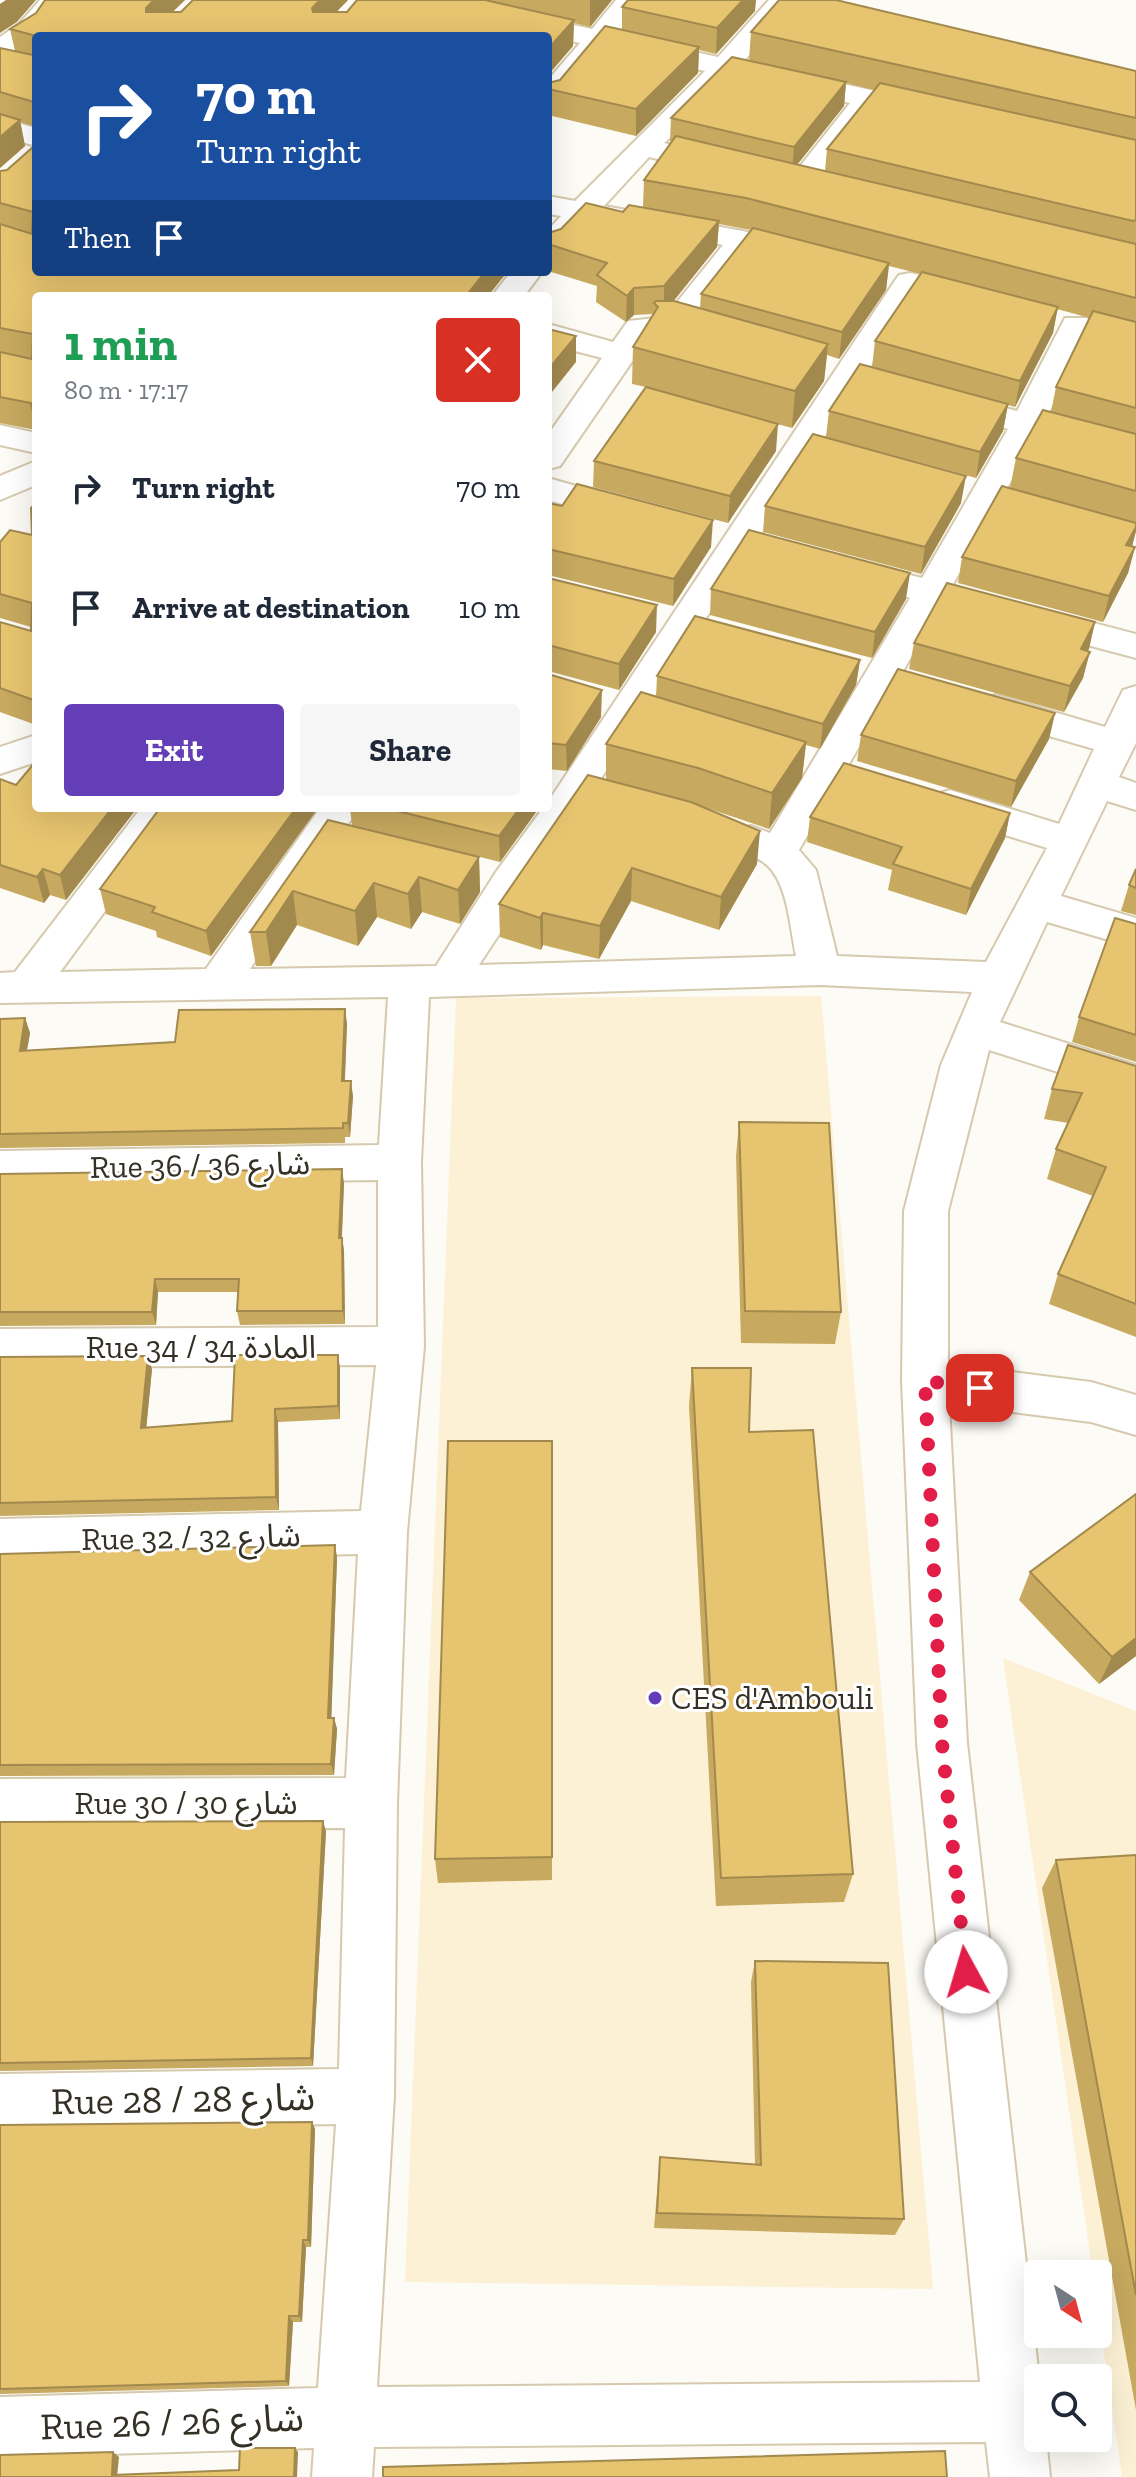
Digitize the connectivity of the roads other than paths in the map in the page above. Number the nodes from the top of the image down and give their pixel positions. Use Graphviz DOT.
graph roads {
  1 [pos="55,0"];
  2 [pos="421,0"];
  3 [pos="631,0"];
  4 [pos="782,2"];
  5 [pos="453,12"];
  6 [pos="811,12"];
  7 [pos="0,14"];
  8 [pos="29,30"];
  9 [pos="549,32"];
  10 [pos="552,33"];
  11 [pos="597,42"];
  12 [pos="0,50"];
  13 [pos="724,67"];
  14 [pos="552,93"];
  15 [pos="868,99"];
  16 [pos="958,118"];
  17 [pos="0,127"];
  18 [pos="642,147"];
  19 [pos="32,151"];
  20 [pos="777,179"];
  21 [pos="832,192"];
  22 [pos="552,206"];
  23 [pos="580,212"];
  24 [pos="743,240"];
  25 [pos="552,244"];
  26 [pos="834,263"];
  27 [pos="524,276"];
  28 [pos="908,282"];
  29 [pos="511,292"];
  30 [pos="1077,325"];
  31 [pos="674,326"];
  32 [pos="552,335"];
  33 [pos="733,341"];
  34 [pos="619,353"];
  35 [pos="925,395"];
  36 [pos="1026,426"];
  37 [pos="0,435"];
  38 [pos="32,442"];
  39 [pos="1136,454"];
  40 [pos="552,455"];
  41 [pos="32,474"];
  42 [pos="0,489"];
  43 [pos="552,490"];
  44 [pos="665,522"];
  45 [pos="825,564"];
  46 [pos="929,591"];
  47 [pos="1136,646"];
  48 [pos="588,696"];
  49 [pos="1136,699"];
  50 [pos="970,701"];
  51 [pos="627,708"];
  52 [pos="671,721"];
  53 [pos="32,749"];
  54 [pos="0,761"];
  55 [pos="1117,775"];
  56 [pos="577,791"];
  57 [pos="921,795"];
  58 [pos="159,812"];
  59 [pos="331,821"];
  60 [pos="714,829"];
  61 [pos="1070,841"];
  62 [pos="365,846"];
  63 [pos="778,852"];
  64 [pos="466,871"];
  65 [pos="510,882"];
  66 [pos="1037,904"];
  67 [pos="1136,933"];
  68 [pos="820,970"];
  69 [pos="998,978"];
  70 [pos="429,981"];
  71 [pos="217,985"];
  72 [pos="13,987"];
  73 [pos="976,1030"];
  74 [pos="1136,1081"];
  75 [pos="400,1162"];
  76 [pos="0,1168"];
  77 [pos="401,1346"];
  78 [pos="0,1348"];
  79 [pos="925,1381"];
  80 [pos="1136,1415"];
  81 [pos="383,1532"];
  82 [pos="0,1541"];
  83 [pos="371,1803"];
  84 [pos="0,1804"];
  85 [pos="366,2096"];
  86 [pos="0,2102"];
  87 [pos="1013,2412"];
  88 [pos="344,2417"];
  89 [pos="0,2427"];
  90 [pos="342,2477"];
  91 [pos="1020,2477"];
  1 -- 8 [label="street"];
  2 -- 5 [label="street"];
  3 -- 11 [label="street"];
  4 -- 6 [label="street"];
  4 -- 13 [label="street"];
  5 -- 9 [label="street"];
  7 -- 8 [label="street"];
  8 -- 12 [label="street"];
  10 -- 11 [label="street"];
  11 -- 13 [label="street"];
  11 -- 14 [label="street"];
  13 -- 15 [label="street"];
  13 -- 18 [label="street"];
  15 -- 16 [label="street"];
  15 -- 20 [label="street"];
  17 -- 19 [label="street"];
  18 -- 20 [label="street"];
  18 -- 23 [label="street"];
  20 -- 21 [label="street"];
  22 -- 23 [label="street"];
  23 -- 24 [label="street"];
  23 -- 25 [label="street"];
  24 -- 26 [label="street"];
  24 -- 31 [label="street"];
  27 -- 29 [label="street"];
  28 -- 51 [label="street"];
  30 -- 36 [label="street"];
  31 -- 33 [label="street"];
  31 -- 34 [label="street"];
  32 -- 34 [label="street"];
  34 -- 40 [label="street"];
  35 -- 36 [label="street"];
  36 -- 39 [label="street"];
  36 -- 46 [label="street"];
  37 -- 38 [label="street"];
  41 -- 42 [label="street"];
  43 -- 44 [label="street"];
  45 -- 46 [label="street"];
  46 -- 47 [label="street"];
  46 -- 63 [label="street"];
  48 -- 51 [label="street"];
  49 -- 55 [label="street"];
  50 -- 55 [label="street"];
  51 -- 52 [label="street"];
  51 -- 56 [label="street"];
  53 -- 54 [label="street"];
  55 -- 61 [label="street"];
  56 -- 65 [label="street"];
  57 -- 61 [label="street"];
  58 -- 72 [label="street"];
  59 -- 62 [label="street"];
  59 -- 71 [label="street"];
  60 -- 63 [label="street"];
  61 -- 66 [label="street"];
  63 -- 68 [label="street"];
  64 -- 65 [label="street"];
  65 -- 70 [label="street"];
  66 -- 67 [label="street"];
  66 -- 69 [label="street"];
  68 -- 69 [label="street"];
  68 -- 70 [label="street"];
  69 -- 73 [label="street"];
  70 -- 71 [label="street"];
  70 -- 75 [label="street"];
  71 -- 72 [label="street"];
  73 -- 74 [label="street"];
  73 -- 79 [label="street"];
  75 -- 76 [label="street, Rue 36 / شارع 36"];
  75 -- 77 [label="street"];
  77 -- 78 [label="street, Rue 34 / المادة 34"];
  77 -- 81 [label="street"];
  79 -- 80 [label="street"];
  79 -- 87 [label="street"];
  81 -- 82 [label="street, Rue 32 / شارع 32"];
  81 -- 83 [label="street"];
  83 -- 84 [label="street, Rue 30 / شارع 30"];
  83 -- 85 [label="street"];
  85 -- 86 [label="street, Rue 28 / شارع 28"];
  85 -- 88 [label="street"];
  87 -- 88 [label="street, Rue 26 / شارع 26"];
  87 -- 91 [label="street"];
  88 -- 89 [label="street, Rue 26 / شارع 26"];
  88 -- 90 [label="street"];
}
